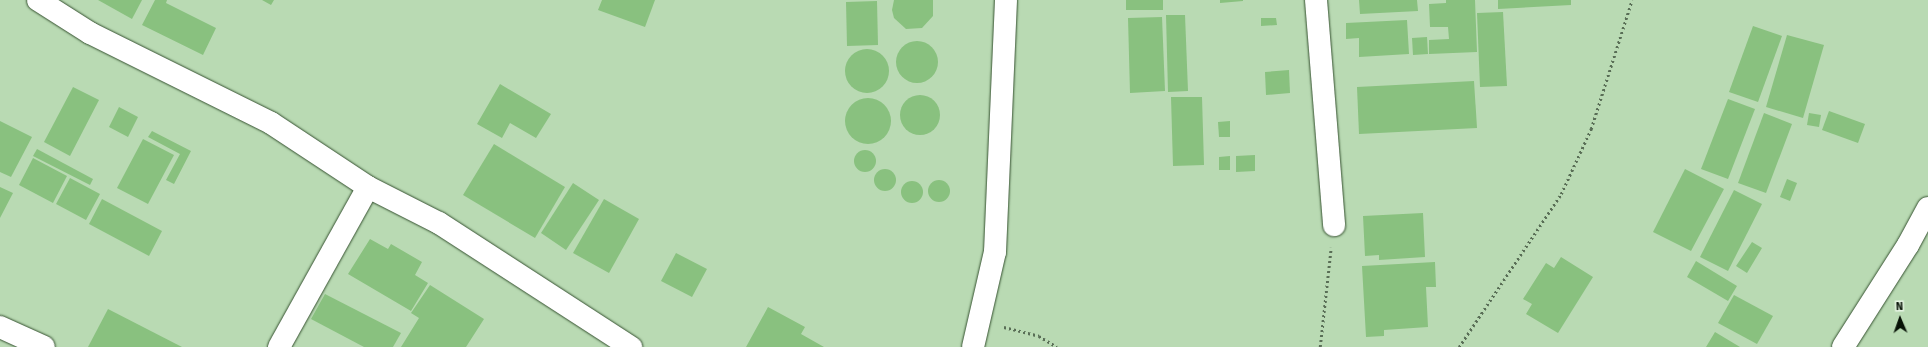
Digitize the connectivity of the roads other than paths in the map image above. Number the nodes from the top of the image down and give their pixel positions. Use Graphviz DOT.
graph roads {
  1 [pos="38,0"];
  2 [pos="1006,0"];
  3 [pos="1316,0"];
  4 [pos="368,187"];
  5 [pos="1928,208"];
  6 [pos="1334,225"];
  7 [pos="0,328"];
  8 [pos="44,347"];
  9 [pos="279,347"];
  10 [pos="631,347"];
  11 [pos="973,347"];
  12 [pos="1843,347"];
  1 -- 4 [label="street"];
  2 -- 11 [label="street"];
  3 -- 6 [label="street"];
  4 -- 9 [label="street"];
  4 -- 10 [label="street"];
  5 -- 12 [label="street"];
  7 -- 8 [label="street"];
}
